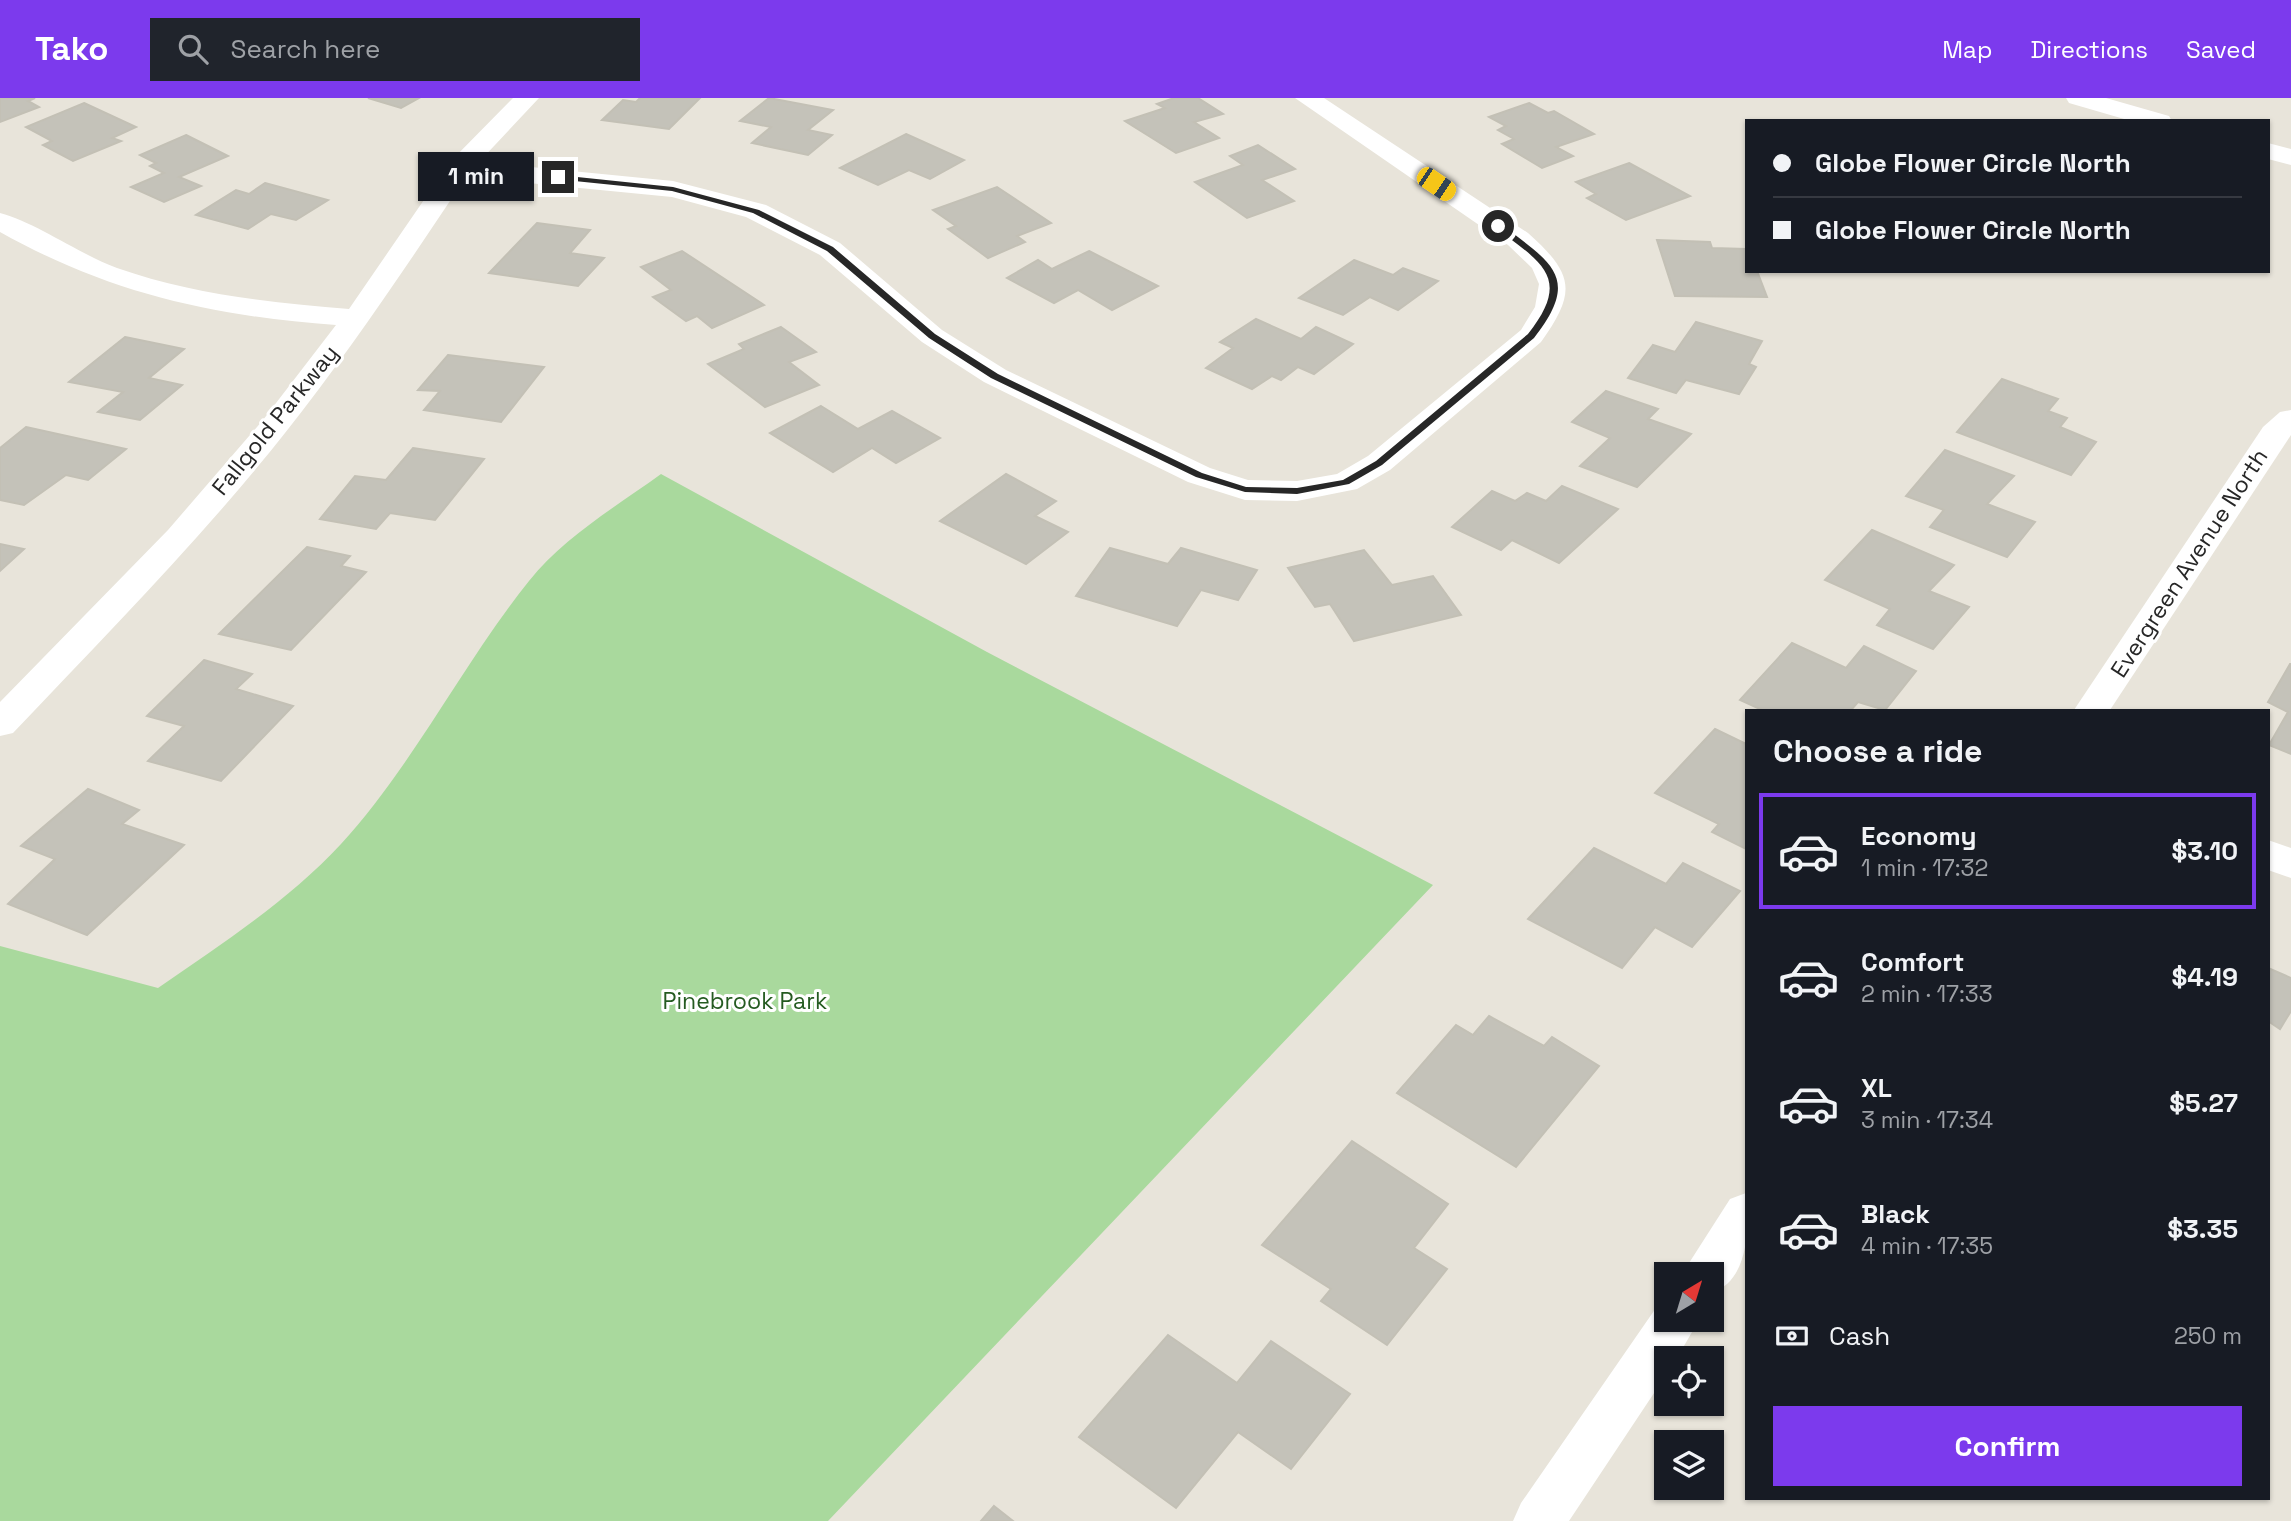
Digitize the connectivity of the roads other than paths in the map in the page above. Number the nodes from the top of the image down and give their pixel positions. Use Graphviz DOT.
graph roads {
  1 [pos="527,98"];
  2 [pos="1307,98"];
  3 [pos="2078,98"];
  4 [pos="2153,119"];
  5 [pos="2270,152"];
  6 [pos="2291,158"];
  7 [pos="459,169"];
  8 [pos="0,221"];
  9 [pos="357,318"];
  10 [pos="2291,419"];
  11 [pos="2093,709"];
  12 [pos="0,724"];
  13 [pos="2270,855"];
  14 [pos="2291,863"];
  15 [pos="1745,1215"];
  16 [pos="1714,1262"];
  17 [pos="1667,1332"];
  18 [pos="1539,1521"];
  1 -- 7 [label="street, Fallgold Parkway"];
  2 -- 7 [label="street"];
  3 -- 4 [label="street"];
  5 -- 6 [label="street"];
  7 -- 9 [label="street, Fallgold Parkway"];
  8 -- 9 [label="street"];
  9 -- 12 [label="street, Fallgold Parkway"];
  10 -- 11 [label="street, Evergreen Avenue North"];
  13 -- 14 [label="street"];
  15 -- 16 [label="street"];
  17 -- 18 [label="street"];
}
